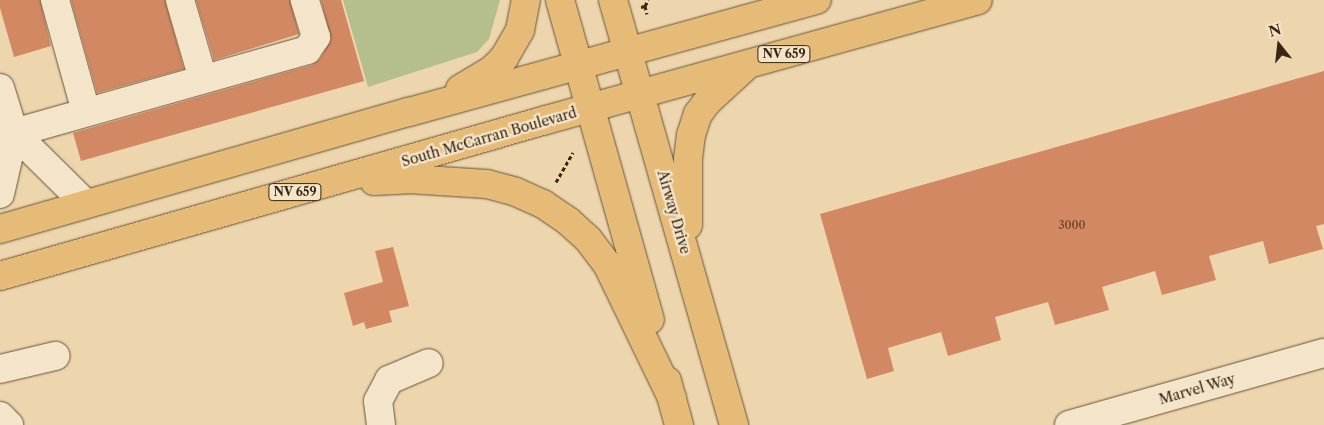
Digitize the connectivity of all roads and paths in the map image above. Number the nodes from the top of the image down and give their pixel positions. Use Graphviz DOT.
graph roads {
  1 [pos="55,0"];
  2 [pos="180,0"];
  3 [pos="304,0"];
  4 [pos="526,0"];
  5 [pos="560,0"];
  6 [pos="613,0"];
  7 [pos="648,0"];
  8 [pos="818,0"];
  9 [pos="978,0"];
  10 [pos="645,6"];
  11 [pos="628,53"];
  12 [pos="749,64"];
  13 [pos="578,66"];
  14 [pos="203,79"];
  15 [pos="0,88"];
  16 [pos="640,94"];
  17 [pos="433,106"];
  18 [pos="590,108"];
  19 [pos="86,112"];
  20 [pos="14,134"];
  21 [pos="573,152"];
  22 [pos="322,184"];
  23 [pos="554,186"];
  24 [pos="0,194"];
  25 [pos="86,204"];
  26 [pos="0,229"];
  27 [pos="690,269"];
  28 [pos="0,276"];
  29 [pos="1324,353"];
  30 [pos="55,356"];
  31 [pos="429,363"];
  32 [pos="0,369"];
  33 [pos="672,398"];
  34 [pos="0,416"];
  35 [pos="9,425"];
  36 [pos="381,425"];
  37 [pos="679,425"];
  38 [pos="734,425"];
  39 [pos="1069,425"];
  1 -- 19 [label="lane"];
  2 -- 14 [label="lane"];
  3 -- 14 [label="lane"];
  4 -- 17 [label="main road"];
  5 -- 13 [label="main road"];
  6 -- 11 [label="main road, Airway Drive"];
  7 -- 10 [label="path"];
  8 -- 11 [label="main road"];
  9 -- 12 [label="main road, South McCarran Boulevard / NV 659"];
  11 -- 13 [label="main road"];
  11 -- 16 [label="main road, Airway Drive"];
  12 -- 16 [label="main road, South McCarran Boulevard / NV 659"];
  12 -- 27 [label="main road"];
  13 -- 17 [label="main road"];
  13 -- 18 [label="main road"];
  14 -- 19 [label="lane"];
  15 -- 20 [label="lane"];
  16 -- 18 [label="main road, South McCarran Boulevard / NV 659"];
  16 -- 27 [label="main road, Airway Drive"];
  17 -- 25 [label="main road"];
  18 -- 22 [label="main road, South McCarran Boulevard / NV 659"];
  18 -- 33 [label="main road"];
  19 -- 20 [label="lane"];
  20 -- 24 [label="lane"];
  20 -- 25 [label="lane"];
  21 -- 23 [label="path"];
  22 -- 28 [label="main road, South McCarran Boulevard / NV 659"];
  22 -- 33 [label="main road"];
  25 -- 26 [label="main road"];
  27 -- 38 [label="main road, Airway Drive"];
  29 -- 39 [label="lane, Marvel Way"];
  30 -- 32 [label="lane"];
  31 -- 36 [label="lane"];
  33 -- 37 [label="main road"];
  34 -- 35 [label="lane"];
}
